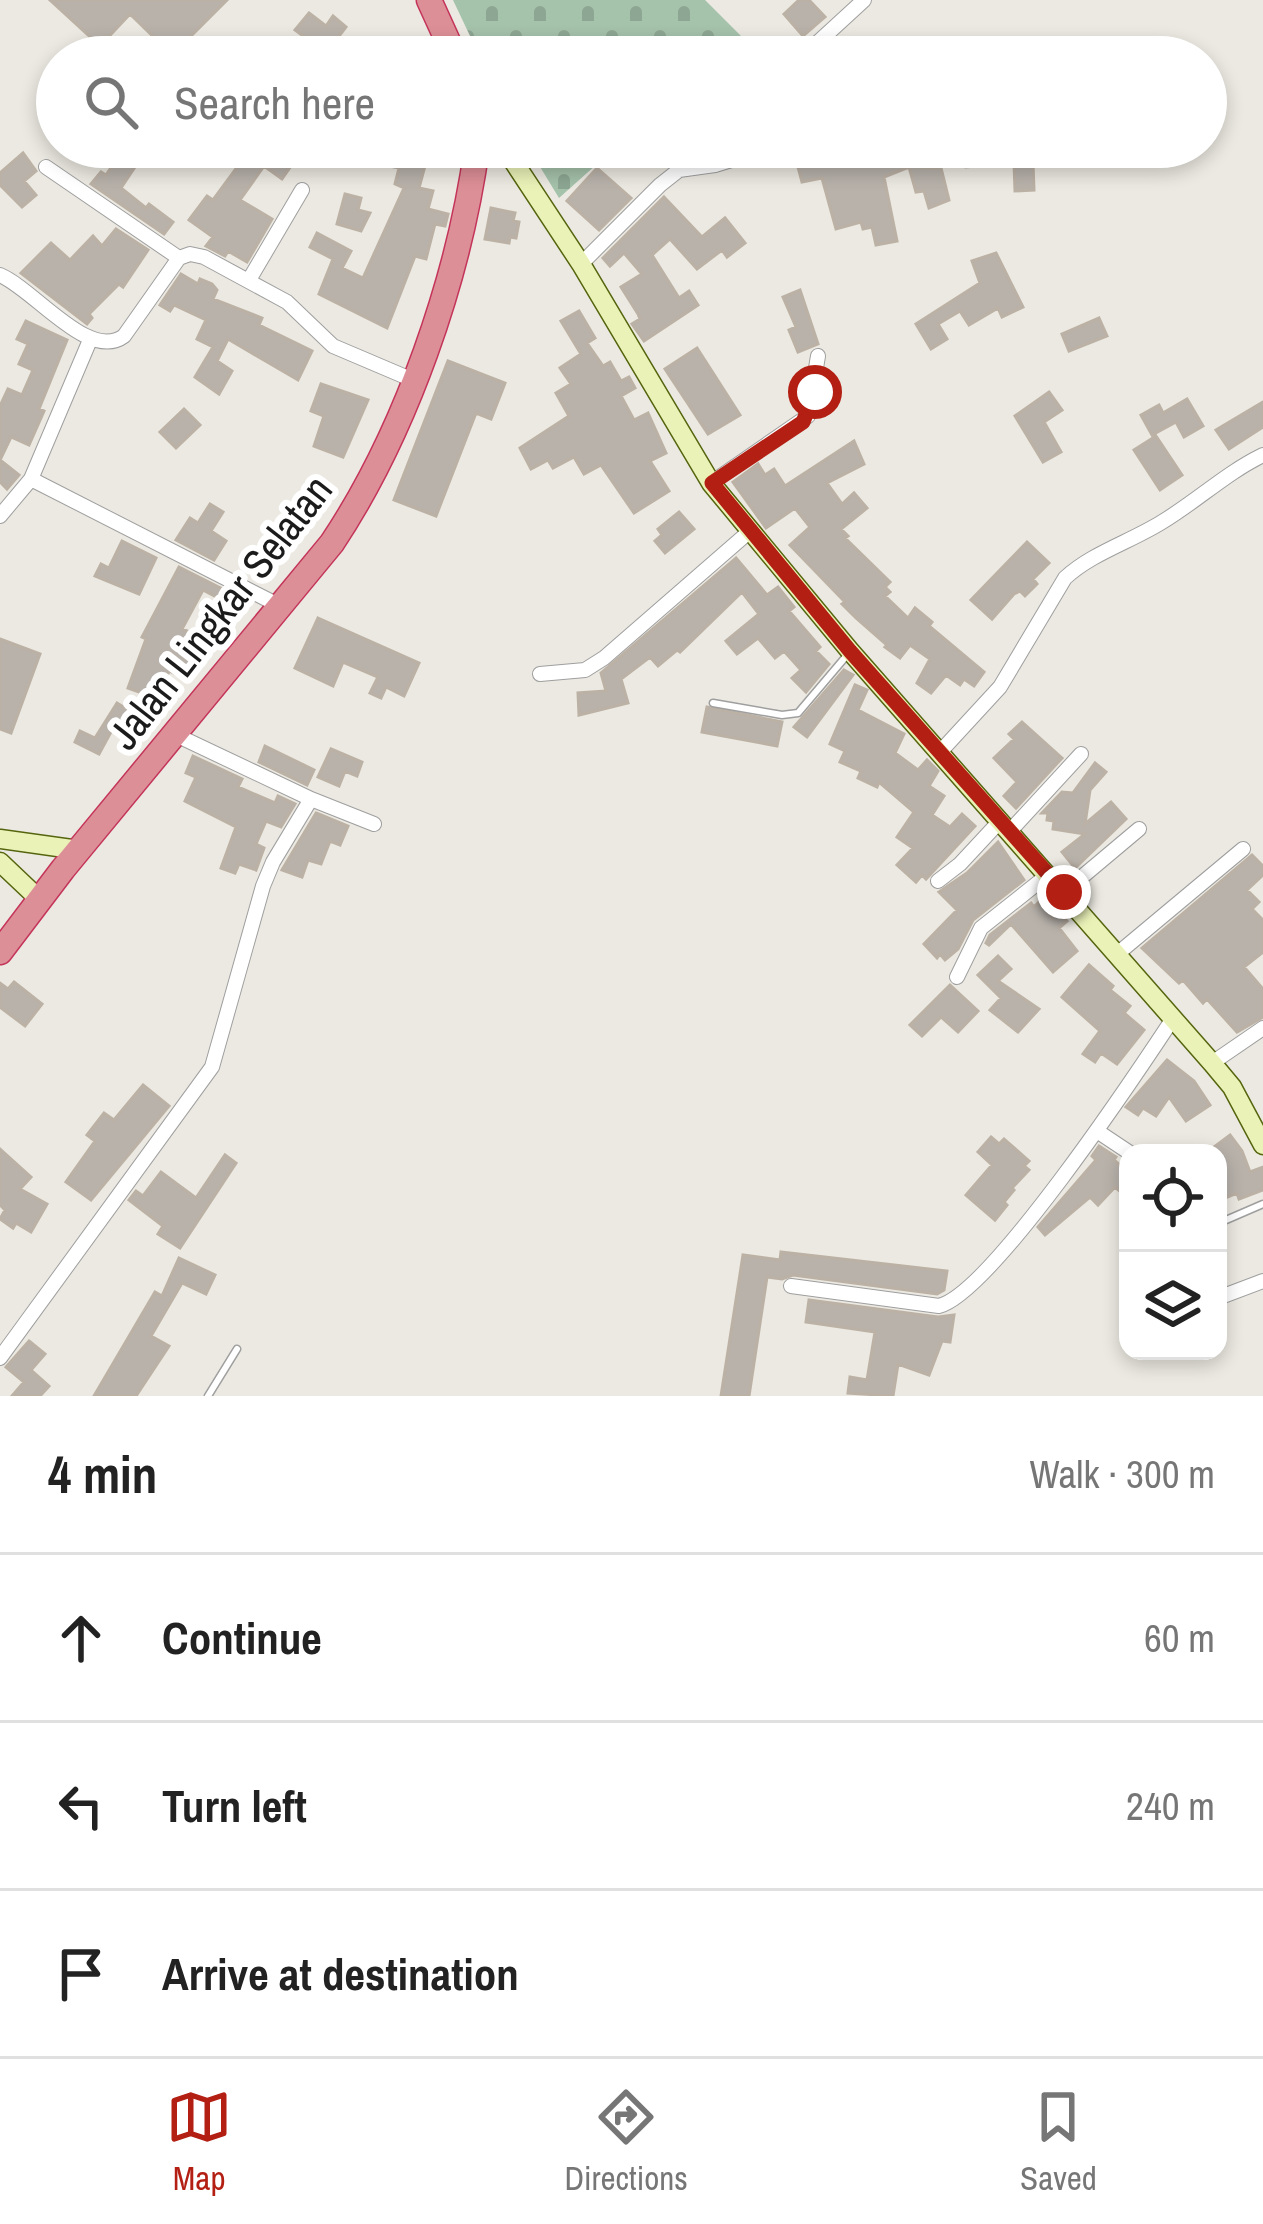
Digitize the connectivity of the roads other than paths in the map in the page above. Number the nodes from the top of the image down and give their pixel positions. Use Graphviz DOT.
graph roads {
  1 [pos="430,0"];
  2 [pos="863,0"];
  3 [pos="446,36"];
  4 [pos="824,36"];
  5 [pos="49,168"];
  6 [pos="474,168"];
  7 [pos="518,168"];
  8 [pos="694,168"];
  9 [pos="302,190"];
  10 [pos="179,258"];
  11 [pos="581,264"];
  12 [pos="0,275"];
  13 [pos="250,280"];
  14 [pos="90,340"];
  15 [pos="818,356"];
  16 [pos="413,380"];
  17 [pos="1263,455"];
  18 [pos="31,479"];
  19 [pos="712,483"];
  20 [pos="0,516"];
  21 [pos="750,531"];
  22 [pos="280,606"];
  23 [pos="850,651"];
  24 [pos="540,674"];
  25 [pos="713,703"];
  26 [pos="176,735"];
  27 [pos="940,751"];
  28 [pos="1081,754"];
  29 [pos="311,799"];
  30 [pos="374,824"];
  31 [pos="1006,825"];
  32 [pos="1138,829"];
  33 [pos="0,839"];
  34 [pos="1244,849"];
  35 [pos="80,850"];
  36 [pos="0,862"];
  37 [pos="1048,874"];
  38 [pos="938,881"];
  39 [pos="1064,892"];
  40 [pos="40,900"];
  41 [pos="0,952"];
  42 [pos="1116,955"];
  43 [pos="957,977"];
  44 [pos="1172,1020"];
  45 [pos="1263,1028"];
  46 [pos="1212,1063"];
  47 [pos="1097,1132"];
  48 [pos="1263,1144"];
  49 [pos="1119,1146"];
  50 [pos="1263,1204"];
  51 [pos="1227,1220"];
  52 [pos="1263,1281"];
  53 [pos="791,1286"];
  54 [pos="1227,1295"];
  55 [pos="237,1349"];
  56 [pos="0,1358"];
  57 [pos="208,1396"];
  1 -- 3 [label="highway"];
  2 -- 4 [label="street"];
  5 -- 10 [label="street"];
  6 -- 16 [label="highway, Jalan Lingkar Selatan"];
  7 -- 11 [label="street"];
  8 -- 11 [label="street"];
  9 -- 13 [label="street"];
  10 -- 13 [label="street"];
  10 -- 14 [label="street"];
  11 -- 19 [label="street"];
  12 -- 14 [label="street"];
  13 -- 16 [label="street"];
  14 -- 18 [label="street"];
  15 -- 19 [label="street"];
  16 -- 22 [label="highway, Jalan Lingkar Selatan"];
  17 -- 27 [label="street"];
  18 -- 20 [label="street"];
  18 -- 22 [label="street"];
  19 -- 21 [label="street"];
  21 -- 23 [label="street"];
  21 -- 24 [label="street"];
  22 -- 26 [label="highway, Jalan Lingkar Selatan"];
  23 -- 25 [label="lane"];
  23 -- 27 [label="street"];
  26 -- 29 [label="street"];
  26 -- 35 [label="highway, Jalan Lingkar Selatan"];
  27 -- 31 [label="street"];
  28 -- 31 [label="street"];
  29 -- 30 [label="street"];
  29 -- 56 [label="street"];
  31 -- 37 [label="street"];
  31 -- 38 [label="street"];
  32 -- 39 [label="street"];
  33 -- 35 [label="street"];
  34 -- 42 [label="street"];
  35 -- 40 [label="highway, Jalan Lingkar Selatan"];
  36 -- 40 [label="street"];
  37 -- 39 [label="street"];
  37 -- 43 [label="street"];
  39 -- 42 [label="street"];
  40 -- 41 [label="highway, Jalan Lingkar Selatan"];
  42 -- 44 [label="street"];
  44 -- 46 [label="street"];
  44 -- 47 [label="street"];
  45 -- 46 [label="street"];
  46 -- 48 [label="street"];
  47 -- 49 [label="street"];
  47 -- 53 [label="street"];
  50 -- 51 [label="lane"];
  52 -- 54 [label="street"];
  55 -- 57 [label="lane"];
}
